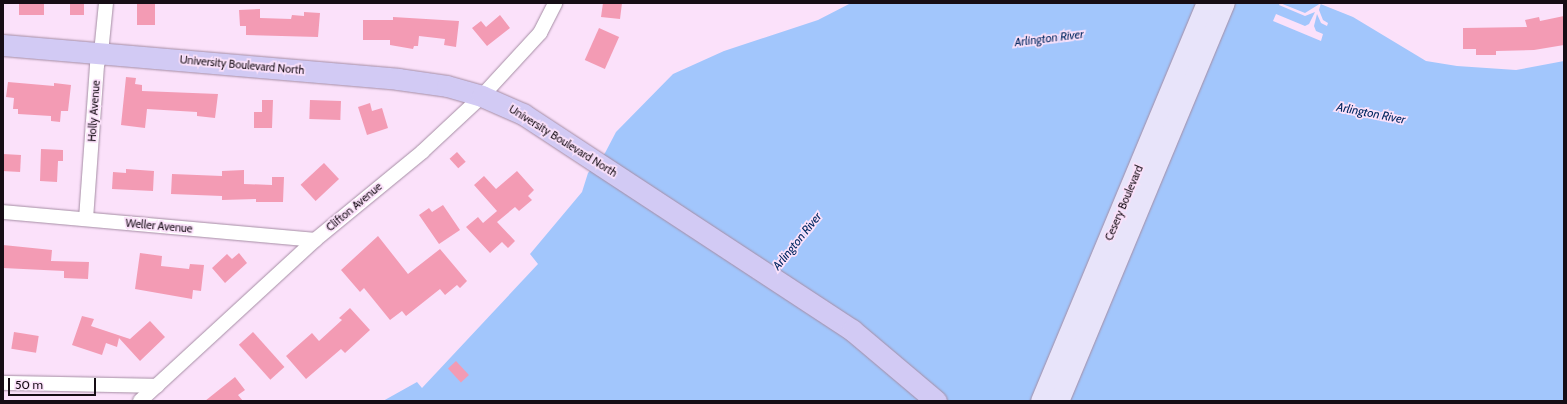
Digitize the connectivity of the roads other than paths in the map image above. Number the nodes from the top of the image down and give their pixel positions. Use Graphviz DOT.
graph roads {
  1 [pos="106,3"];
  2 [pos="555,3"];
  3 [pos="1206,3"];
  4 [pos="1225,3"];
  5 [pos="3,45"];
  6 [pos="101,54"];
  7 [pos="482,96"];
  8 [pos="3,212"];
  9 [pos="86,219"];
  10 [pos="316,240"];
  11 [pos="3,382"];
  12 [pos="157,386"];
  13 [pos="140,401"];
  14 [pos="936,401"];
  15 [pos="1040,401"];
  16 [pos="1059,401"];
  1 -- 6 [label="street, Holly Avenue"];
  2 -- 7 [label="street, Clifton Avenue"];
  3 -- 15 [label="main road, Cesery Boulevard"];
  4 -- 16 [label="main road, Cesery Boulevard"];
  5 -- 6 [label="main road, University Boulevard North"];
  6 -- 7 [label="main road, University Boulevard North"];
  6 -- 9 [label="street, Holly Avenue"];
  7 -- 10 [label="street, Clifton Avenue"];
  7 -- 14 [label="main road, University Boulevard North"];
  8 -- 9 [label="street, Weller Avenue"];
  9 -- 10 [label="street, Weller Avenue"];
  10 -- 12 [label="street, Clifton Avenue"];
  11 -- 12 [label="street"];
  12 -- 13 [label="street, Clifton Avenue"];
}
